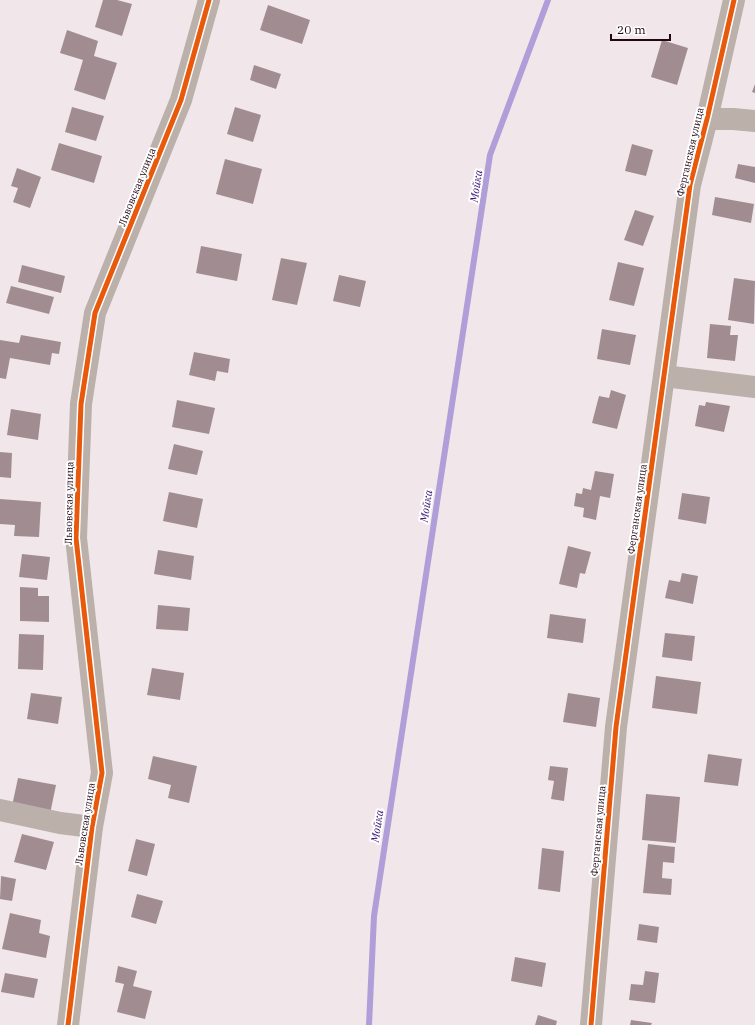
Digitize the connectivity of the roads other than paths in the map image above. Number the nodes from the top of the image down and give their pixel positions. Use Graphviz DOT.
graph roads {
  1 [pos="209,0"];
  2 [pos="734,0"];
  3 [pos="707,119"];
  4 [pos="755,121"];
  5 [pos="664,376"];
  6 [pos="755,387"];
  7 [pos="0,810"];
  8 [pos="92,827"];
  9 [pos="68,1025"];
  10 [pos="591,1025"];
  1 -- 8 [label="street, Львовская улица"];
  2 -- 3 [label="street, Ферганская улица"];
  3 -- 4 [label="street"];
  3 -- 5 [label="street, Ферганская улица"];
  5 -- 6 [label="street"];
  5 -- 10 [label="street, Ферганская улица"];
  7 -- 8 [label="street"];
  8 -- 9 [label="street, Львовская улица"];
}
